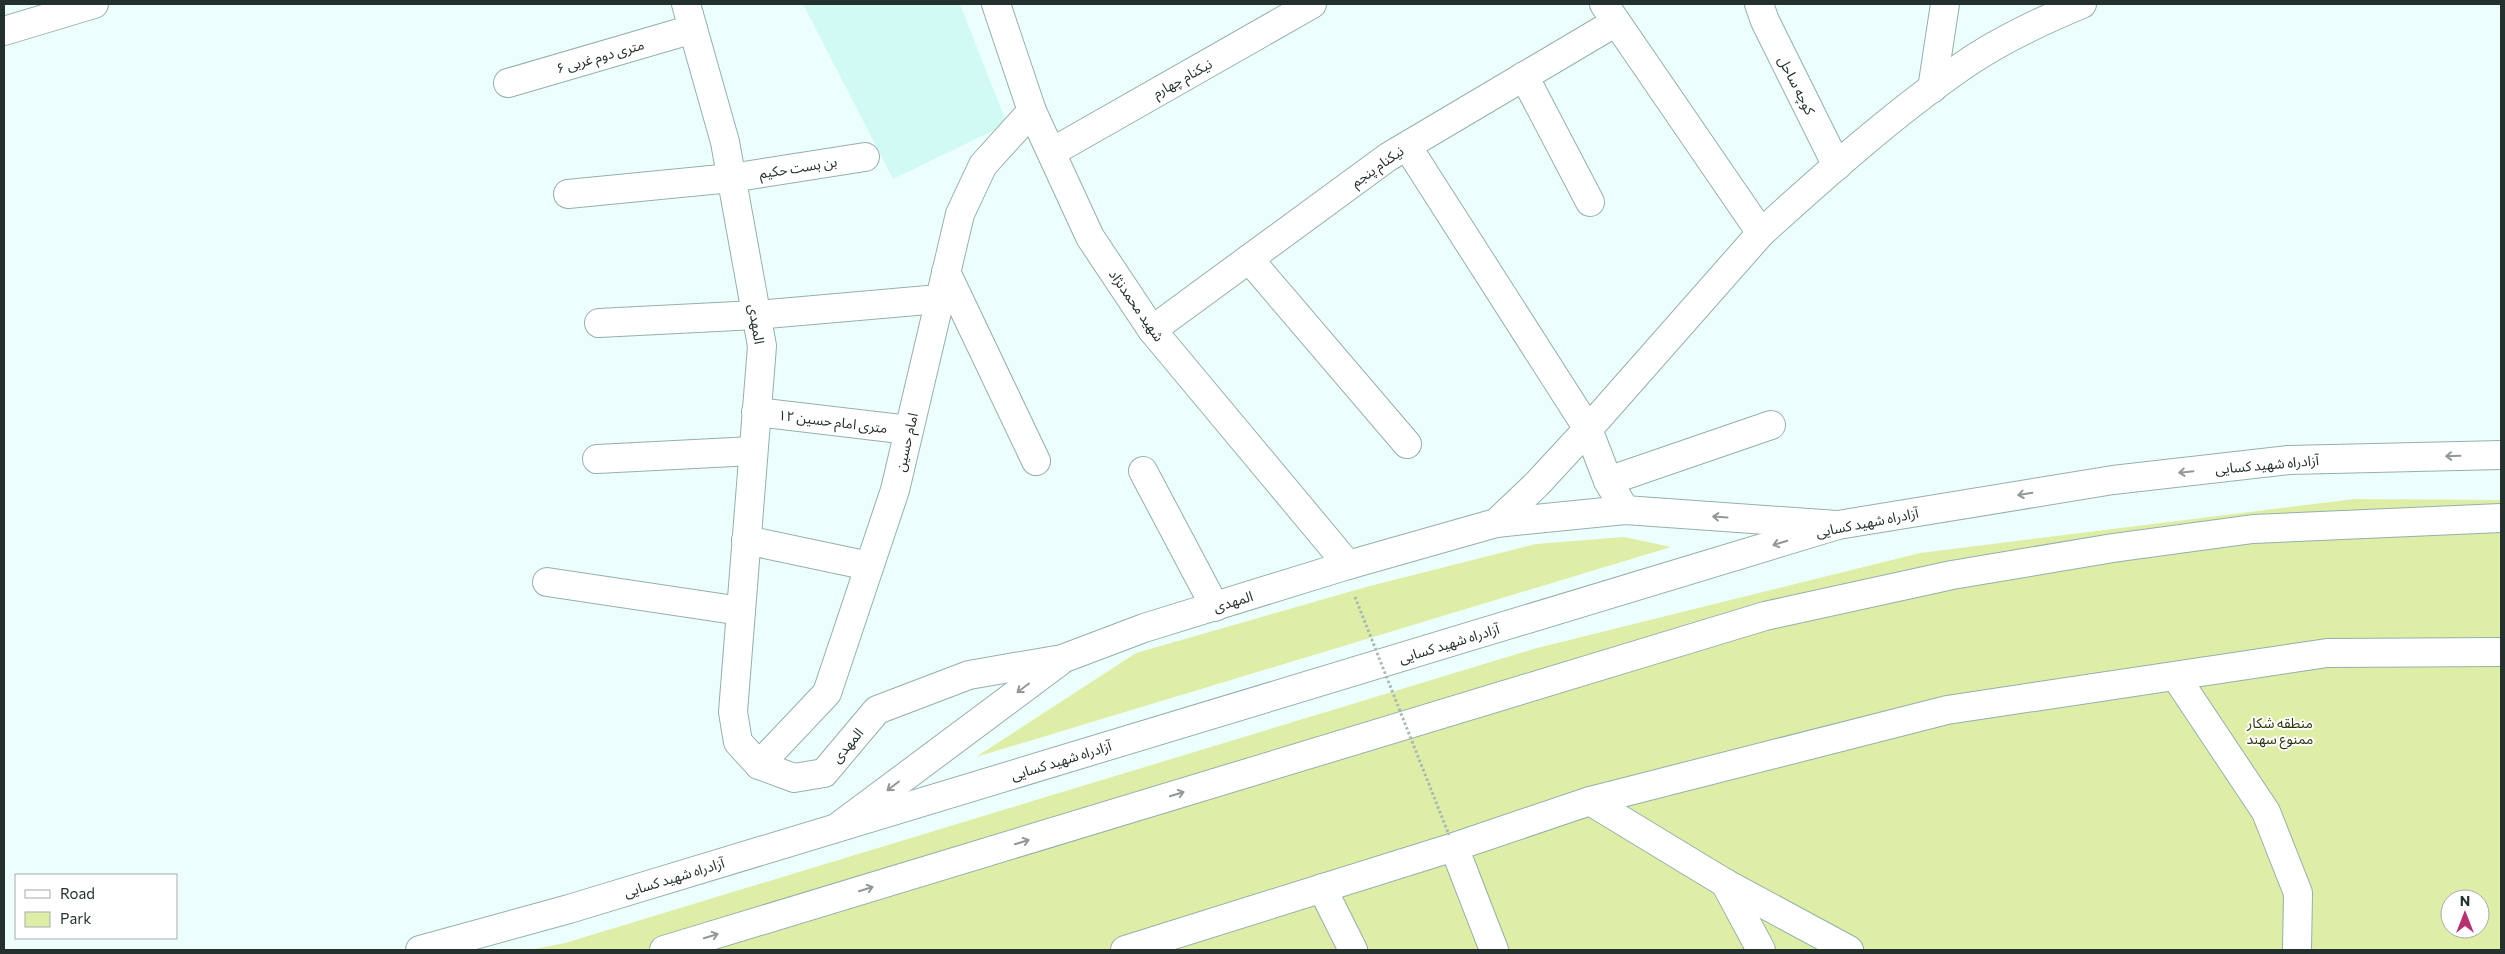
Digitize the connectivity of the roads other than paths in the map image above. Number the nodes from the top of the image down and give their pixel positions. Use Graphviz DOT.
graph roads {
  1 [pos="94,4"];
  2 [pos="996,4"];
  3 [pos="1312,4"];
  4 [pos="1759,4"];
  5 [pos="1945,4"];
  6 [pos="2082,4"];
  7 [pos="46,11"];
  8 [pos="1610,13"];
  9 [pos="689,16"];
  10 [pos="4,31"];
  11 [pos="1524,76"];
  12 [pos="508,82"];
  13 [pos="1932,89"];
  14 [pos="1032,111"];
  15 [pos="1407,146"];
  16 [pos="1052,152"];
  17 [pos="865,157"];
  18 [pos="1838,166"];
  19 [pos="731,178"];
  20 [pos="568,194"];
  21 [pos="1590,202"];
  22 [pos="1761,233"];
  23 [pos="1249,259"];
  24 [pos="946,272"];
  25 [pos="940,300"];
  26 [pos="756,315"];
  27 [pos="599,322"];
  28 [pos="1152,330"];
  29 [pos="756,412"];
  30 [pos="1771,425"];
  31 [pos="1588,428"];
  32 [pos="909,430"];
  33 [pos="1407,444"];
  34 [pos="753,451"];
  35 [pos="2501,454"];
  36 [pos="597,459"];
  37 [pos="1036,461"];
  38 [pos="1143,471"];
  39 [pos="1608,481"];
  40 [pos="1625,510"];
  41 [pos="2494,522"];
  42 [pos="1496,523"];
  43 [pos="1838,525"];
  44 [pos="746,540"];
  45 [pos="1348,565"];
  46 [pos="869,566"];
  47 [pos="547,582"];
  48 [pos="1215,606"];
  49 [pos="741,611"];
  50 [pos="2498,658"];
  51 [pos="1062,659"];
  52 [pos="2176,677"];
  53 [pos="758,765"];
  54 [pos="1590,801"];
  55 [pos="836,828"];
  56 [pos="1451,841"];
  57 [pos="1726,883"];
  58 [pos="1322,888"];
  59 [pos="420,950"];
  60 [pos="664,950"];
  61 [pos="1125,950"];
  62 [pos="1353,950"];
  63 [pos="1494,950"];
  64 [pos="1761,950"];
  65 [pos="1849,950"];
  66 [pos="2297,950"];
  1 -- 7 [label="main road"];
  2 -- 14 [label="main road, شهید محمدنژاد"];
  3 -- 16 [label="main road, نیکنام چهارم"];
  4 -- 18 [label="main road, کوچه ساحل"];
  5 -- 13 [label="main road"];
  6 -- 13 [label="main road"];
  7 -- 10 [label="main road"];
  8 -- 11 [label="main road, نیکنام پنجم"];
  8 -- 22 [label="main road"];
  9 -- 12 [label="main road, ۶ متری دوم غربی"];
  9 -- 19 [label="main road, المهدی"];
  11 -- 15 [label="main road, نیکنام پنجم"];
  11 -- 21 [label="main road"];
  13 -- 18 [label="main road"];
  14 -- 16 [label="main road, شهید محمدنژاد"];
  14 -- 24 [label="main road, امام حسین"];
  15 -- 23 [label="main road, نیکنام پنجم"];
  15 -- 31 [label="main road"];
  16 -- 28 [label="main road, شهید محمدنژاد"];
  17 -- 19 [label="main road, بن بست حکیم"];
  18 -- 22 [label="main road"];
  19 -- 20 [label="main road, بن بست حکیم"];
  19 -- 26 [label="main road, المهدی"];
  22 -- 31 [label="main road"];
  23 -- 28 [label="main road, نیکنام پنجم"];
  23 -- 33 [label="main road"];
  24 -- 25 [label="main road, امام حسین"];
  24 -- 37 [label="main road"];
  25 -- 26 [label="main road"];
  25 -- 32 [label="main road, امام حسین"];
  26 -- 27 [label="main road"];
  26 -- 29 [label="main road, المهدی"];
  28 -- 45 [label="main road, شهید محمدنژاد"];
  29 -- 32 [label="main road, ۱۲ متری امام حسین"];
  29 -- 34 [label="main road, المهدی"];
  30 -- 39 [label="main road"];
  31 -- 39 [label="main road"];
  31 -- 42 [label="main road"];
  32 -- 46 [label="main road, امام حسین"];
  34 -- 36 [label="main road"];
  34 -- 44 [label="main road, المهدی"];
  35 -- 43 [label="main road, آزادراه شهید کسایی, one-way"];
  38 -- 48 [label="main road"];
  39 -- 40 [label="main road"];
  40 -- 42 [label="main road, المهدی"];
  43 -- 40 [label="main road, المهدی, one-way"];
  60 -- 41 [label="main road, one-way"];
  42 -- 45 [label="main road, المهدی"];
  43 -- 55 [label="main road, آزادراه شهید کسایی, one-way"];
  44 -- 46 [label="main road"];
  44 -- 49 [label="main road, المهدی"];
  45 -- 48 [label="main road, المهدی"];
  46 -- 53 [label="main road, امام حسین"];
  47 -- 49 [label="main road"];
  48 -- 51 [label="main road, المهدی"];
  49 -- 53 [label="main road, المهدی"];
  50 -- 52 [label="main road"];
  51 -- 53 [label="main road, المهدی"];
  51 -- 55 [label="main road, one-way"];
  52 -- 54 [label="main road"];
  52 -- 66 [label="main road"];
  54 -- 56 [label="main road"];
  54 -- 57 [label="main road"];
  55 -- 59 [label="main road, آزادراه شهید کسایی"];
  56 -- 58 [label="main road"];
  56 -- 63 [label="main road"];
  57 -- 64 [label="main road"];
  57 -- 65 [label="main road"];
  58 -- 61 [label="main road"];
  58 -- 62 [label="main road"];
}
